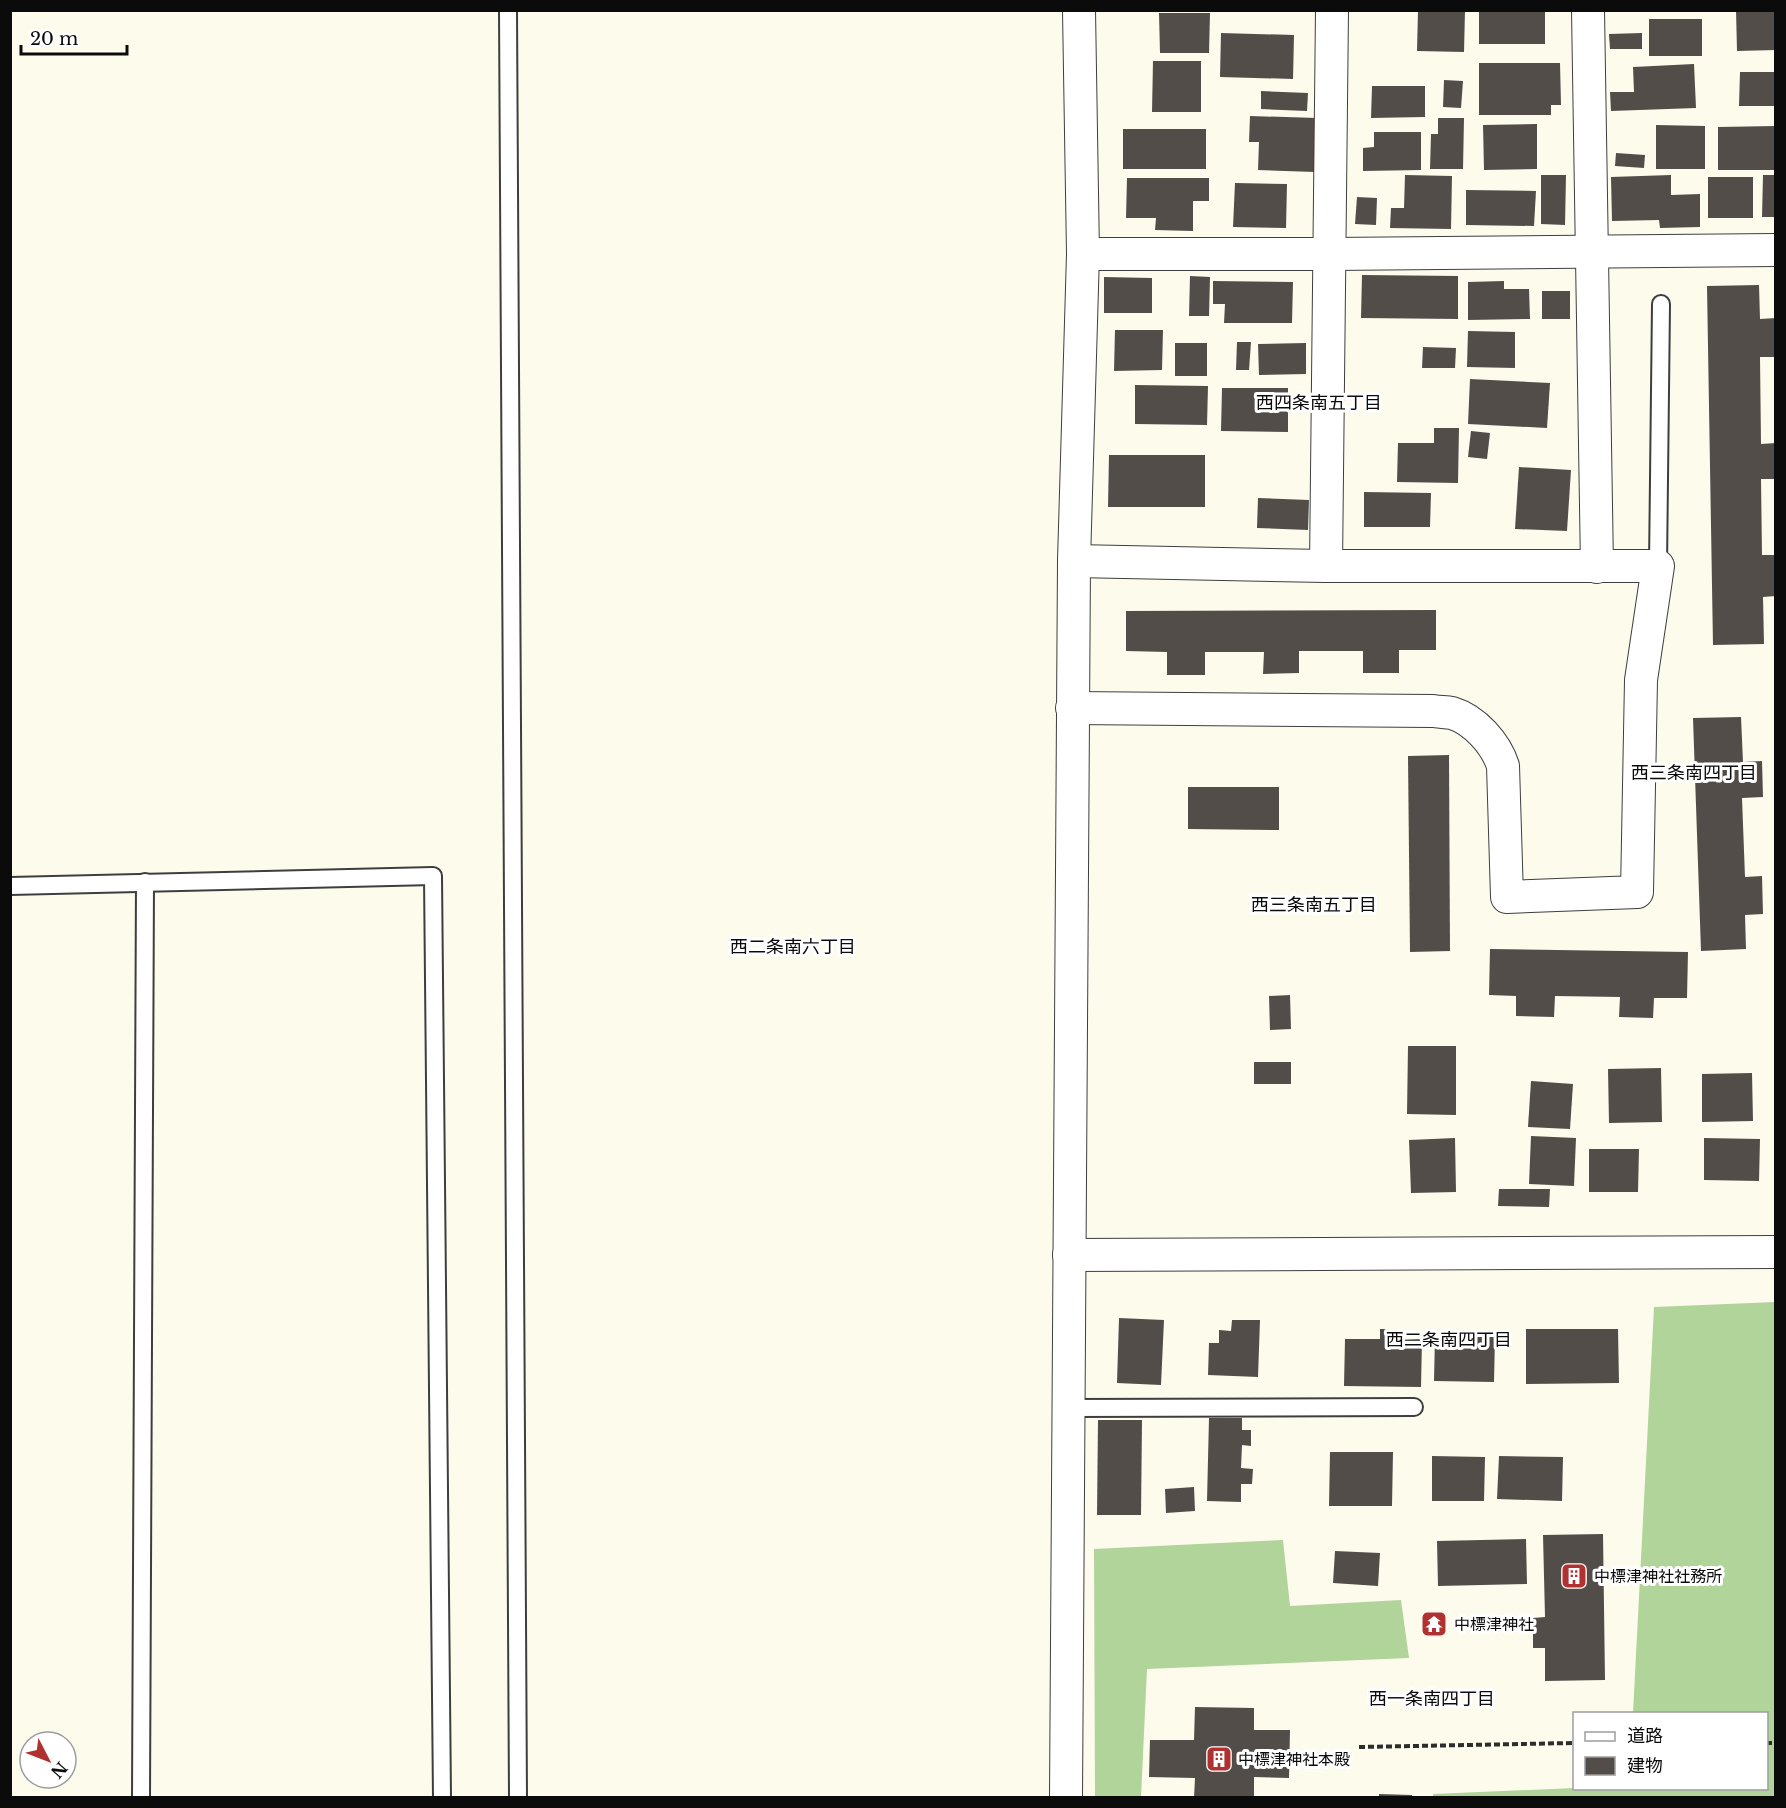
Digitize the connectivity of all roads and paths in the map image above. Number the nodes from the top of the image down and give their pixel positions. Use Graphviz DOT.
graph roads {
  1 [pos="508,10"];
  2 [pos="1079,10"];
  3 [pos="1332,10"];
  4 [pos="1588,10"];
  5 [pos="1776,250"];
  6 [pos="1592,252"];
  7 [pos="1083,254"];
  8 [pos="1330,254"];
  9 [pos="1661,304"];
  10 [pos="1074,561"];
  11 [pos="1326,566"];
  12 [pos="1658,566"];
  13 [pos="1597,567"];
  14 [pos="1072,708"];
  15 [pos="145,882"];
  16 [pos="10,886"];
  17 [pos="1776,1252"];
  18 [pos="1069,1255"];
  19 [pos="1414,1407"];
  20 [pos="1068,1408"];
  21 [pos="1573,1743"];
  22 [pos="1359,1747"];
  23 [pos="141,1797"];
  24 [pos="442,1797"];
  25 [pos="519,1797"];
  26 [pos="1066,1797"];
  1 -- 25 [label="lane"];
  2 -- 7 [label="street"];
  3 -- 8 [label="street"];
  4 -- 6 [label="street"];
  5 -- 6 [label="street"];
  6 -- 8 [label="street"];
  6 -- 13 [label="street"];
  7 -- 8 [label="street"];
  7 -- 10 [label="street"];
  8 -- 11 [label="street"];
  9 -- 12 [label="lane"];
  10 -- 11 [label="street"];
  10 -- 14 [label="street"];
  11 -- 13 [label="street"];
  12 -- 13 [label="street"];
  12 -- 14 [label="street"];
  14 -- 18 [label="street"];
  15 -- 16 [label="lane"];
  15 -- 23 [label="lane"];
  15 -- 24 [label="lane"];
  17 -- 18 [label="street"];
  18 -- 20 [label="street"];
  19 -- 20 [label="lane"];
  20 -- 26 [label="street"];
  21 -- 22 [label="path"];
}
